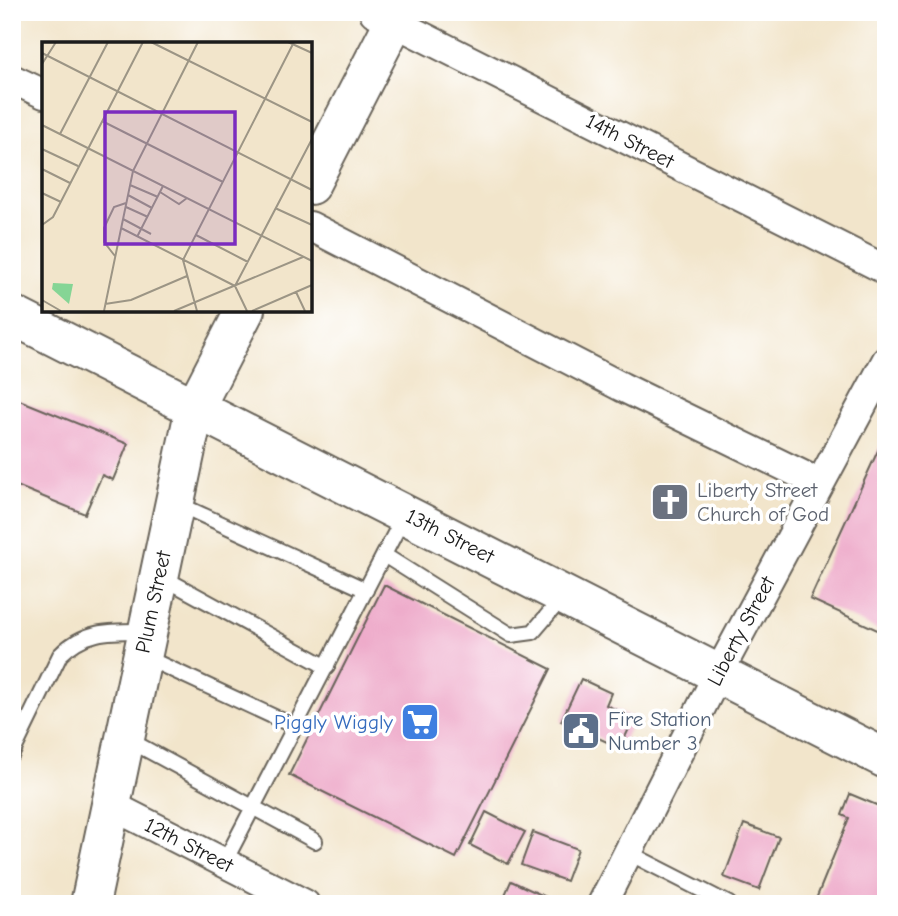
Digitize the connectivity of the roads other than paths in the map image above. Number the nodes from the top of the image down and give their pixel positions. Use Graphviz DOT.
graph roads {
  1 [pos="389,16"];
  2 [pos="12,79"];
  3 [pos="42,93"];
  4 [pos="312,181"];
  5 [pos="312,227"];
  6 [pos="886,270"];
  7 [pos="245,312"];
  8 [pos="12,315"];
  9 [pos="886,361"];
  10 [pos="195,407"];
  11 [pos="819,483"];
  12 [pos="174,502"];
  13 [pos="405,513"];
  14 [pos="384,555"];
  15 [pos="159,575"];
  16 [pos="366,590"];
  17 [pos="565,594"];
  18 [pos="145,644"];
  19 [pos="327,667"];
  20 [pos="719,672"];
  21 [pos="296,726"];
  22 [pos="125,738"];
  23 [pos="12,754"];
  24 [pos="886,759"];
  25 [pos="111,805"];
  26 [pos="254,807"];
  27 [pos="315,841"];
  28 [pos="627,852"];
  29 [pos="224,863"];
  30 [pos="90,904"];
  31 [pos="305,904"];
  32 [pos="602,904"];
  33 [pos="729,904"];
  1 -- 4 [label="street"];
  1 -- 6 [label="street, 14th Street"];
  2 -- 3 [label="street"];
  5 -- 11 [label="street"];
  7 -- 10 [label="street, Plum Street"];
  8 -- 10 [label="street, 13th Street"];
  9 -- 11 [label="street, Liberty Street"];
  10 -- 12 [label="street, Plum Street"];
  10 -- 13 [label="street, 13th Street"];
  11 -- 20 [label="street, Liberty Street"];
  12 -- 15 [label="street, Plum Street"];
  12 -- 16 [label="lane"];
  13 -- 14 [label="lane"];
  13 -- 17 [label="street, 13th Street"];
  14 -- 16 [label="lane"];
  14 -- 17 [label="lane"];
  15 -- 18 [label="street, Plum Street"];
  15 -- 19 [label="lane"];
  16 -- 19 [label="lane"];
  17 -- 20 [label="street, 13th Street"];
  18 -- 21 [label="lane"];
  18 -- 22 [label="street, Plum Street"];
  18 -- 23 [label="lane"];
  19 -- 21 [label="lane"];
  20 -- 24 [label="street, 13th Street"];
  20 -- 28 [label="street, Liberty Street"];
  21 -- 26 [label="lane"];
  22 -- 25 [label="street, Plum Street"];
  22 -- 26 [label="lane"];
  25 -- 29 [label="street, 12th Street"];
  25 -- 30 [label="street, Plum Street"];
  26 -- 27 [label="lane"];
  26 -- 29 [label="lane"];
  28 -- 32 [label="street, Liberty Street"];
  28 -- 33 [label="lane"];
  29 -- 31 [label="street, 12th Street"];
}
